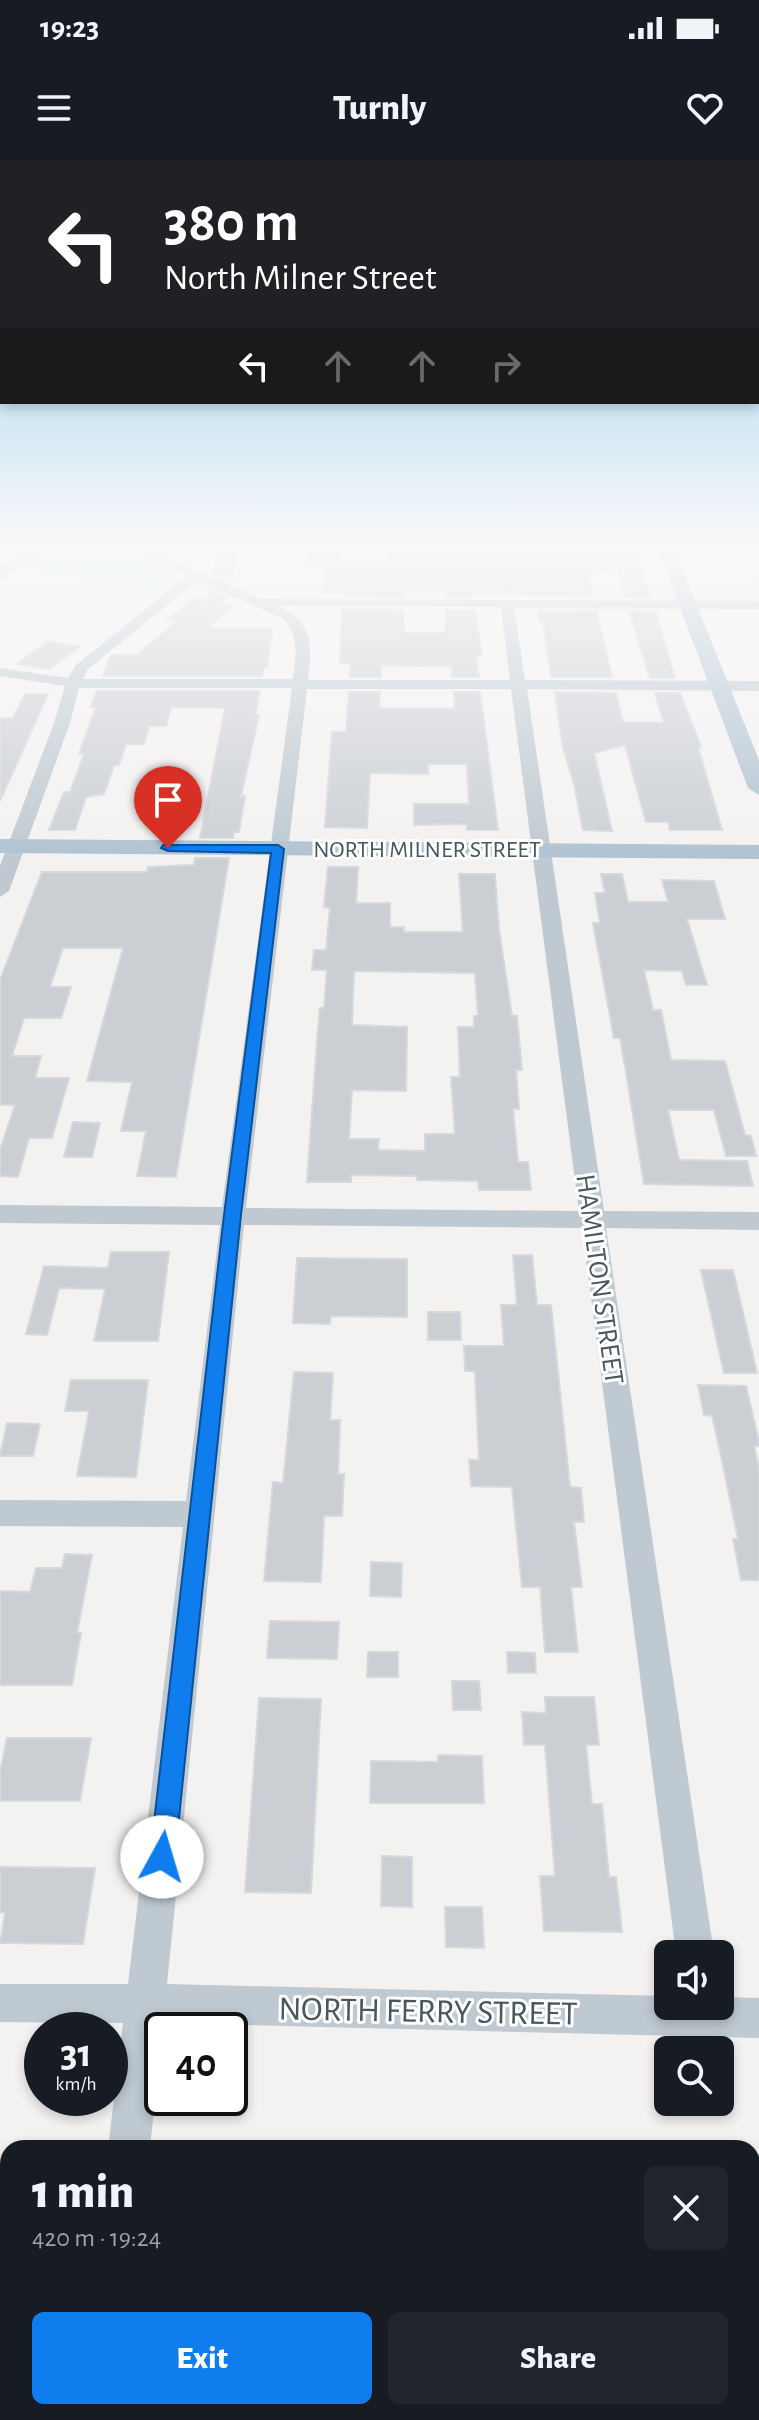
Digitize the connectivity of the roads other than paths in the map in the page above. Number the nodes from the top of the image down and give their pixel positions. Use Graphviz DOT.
graph roads {
  1 [pos="102,649"];
  2 [pos="303,649"];
  3 [pos="513,649"];
  4 [pos="704,649"];
  5 [pos="0,672"];
  6 [pos="73,683"];
  7 [pos="300,683"];
  8 [pos="517,684"];
  9 [pos="719,686"];
  10 [pos="759,686"];
  11 [pos="759,788"];
  12 [pos="8,846"];
  13 [pos="278,849"];
  14 [pos="542,850"];
  15 [pos="759,852"];
  16 [pos="0,891"];
  17 [pos="0,1214"];
  18 [pos="233,1215"];
  19 [pos="593,1219"];
  20 [pos="759,1221"];
  21 [pos="0,1513"];
  22 [pos="200,1514"];
  23 [pos="693,1940"];
  24 [pos="0,2003"];
  25 [pos="146,2004"];
  26 [pos="654,2011"];
  27 [pos="734,2015"];
  28 [pos="759,2018"];
  29 [pos="130,2140"];
  1 -- 6 [label="street"];
  2 -- 7 [label="street"];
  3 -- 8 [label="street, HAMILTON STREET"];
  4 -- 9 [label="main road"];
  5 -- 6 [label="street"];
  6 -- 7 [label="street"];
  6 -- 12 [label="street"];
  7 -- 8 [label="street"];
  7 -- 13 [label="street"];
  8 -- 9 [label="street"];
  8 -- 14 [label="street, HAMILTON STREET"];
  9 -- 10 [label="street"];
  9 -- 11 [label="main road"];
  12 -- 13 [label="main road, NORTH MILNER STREET"];
  12 -- 16 [label="street"];
  13 -- 14 [label="main road, NORTH MILNER STREET"];
  13 -- 18 [label="street"];
  14 -- 15 [label="main road, NORTH MILNER STREET"];
  14 -- 19 [label="street, HAMILTON STREET"];
  17 -- 18 [label="street"];
  18 -- 19 [label="street"];
  18 -- 22 [label="street"];
  19 -- 20 [label="street"];
  19 -- 23 [label="street, HAMILTON STREET"];
  21 -- 22 [label="street"];
  22 -- 25 [label="street"];
  24 -- 25 [label="street, NORTH FERRY STREET"];
  25 -- 26 [label="street, NORTH FERRY STREET"];
  25 -- 29 [label="street"];
  27 -- 28 [label="street, NORTH FERRY STREET"];
}
